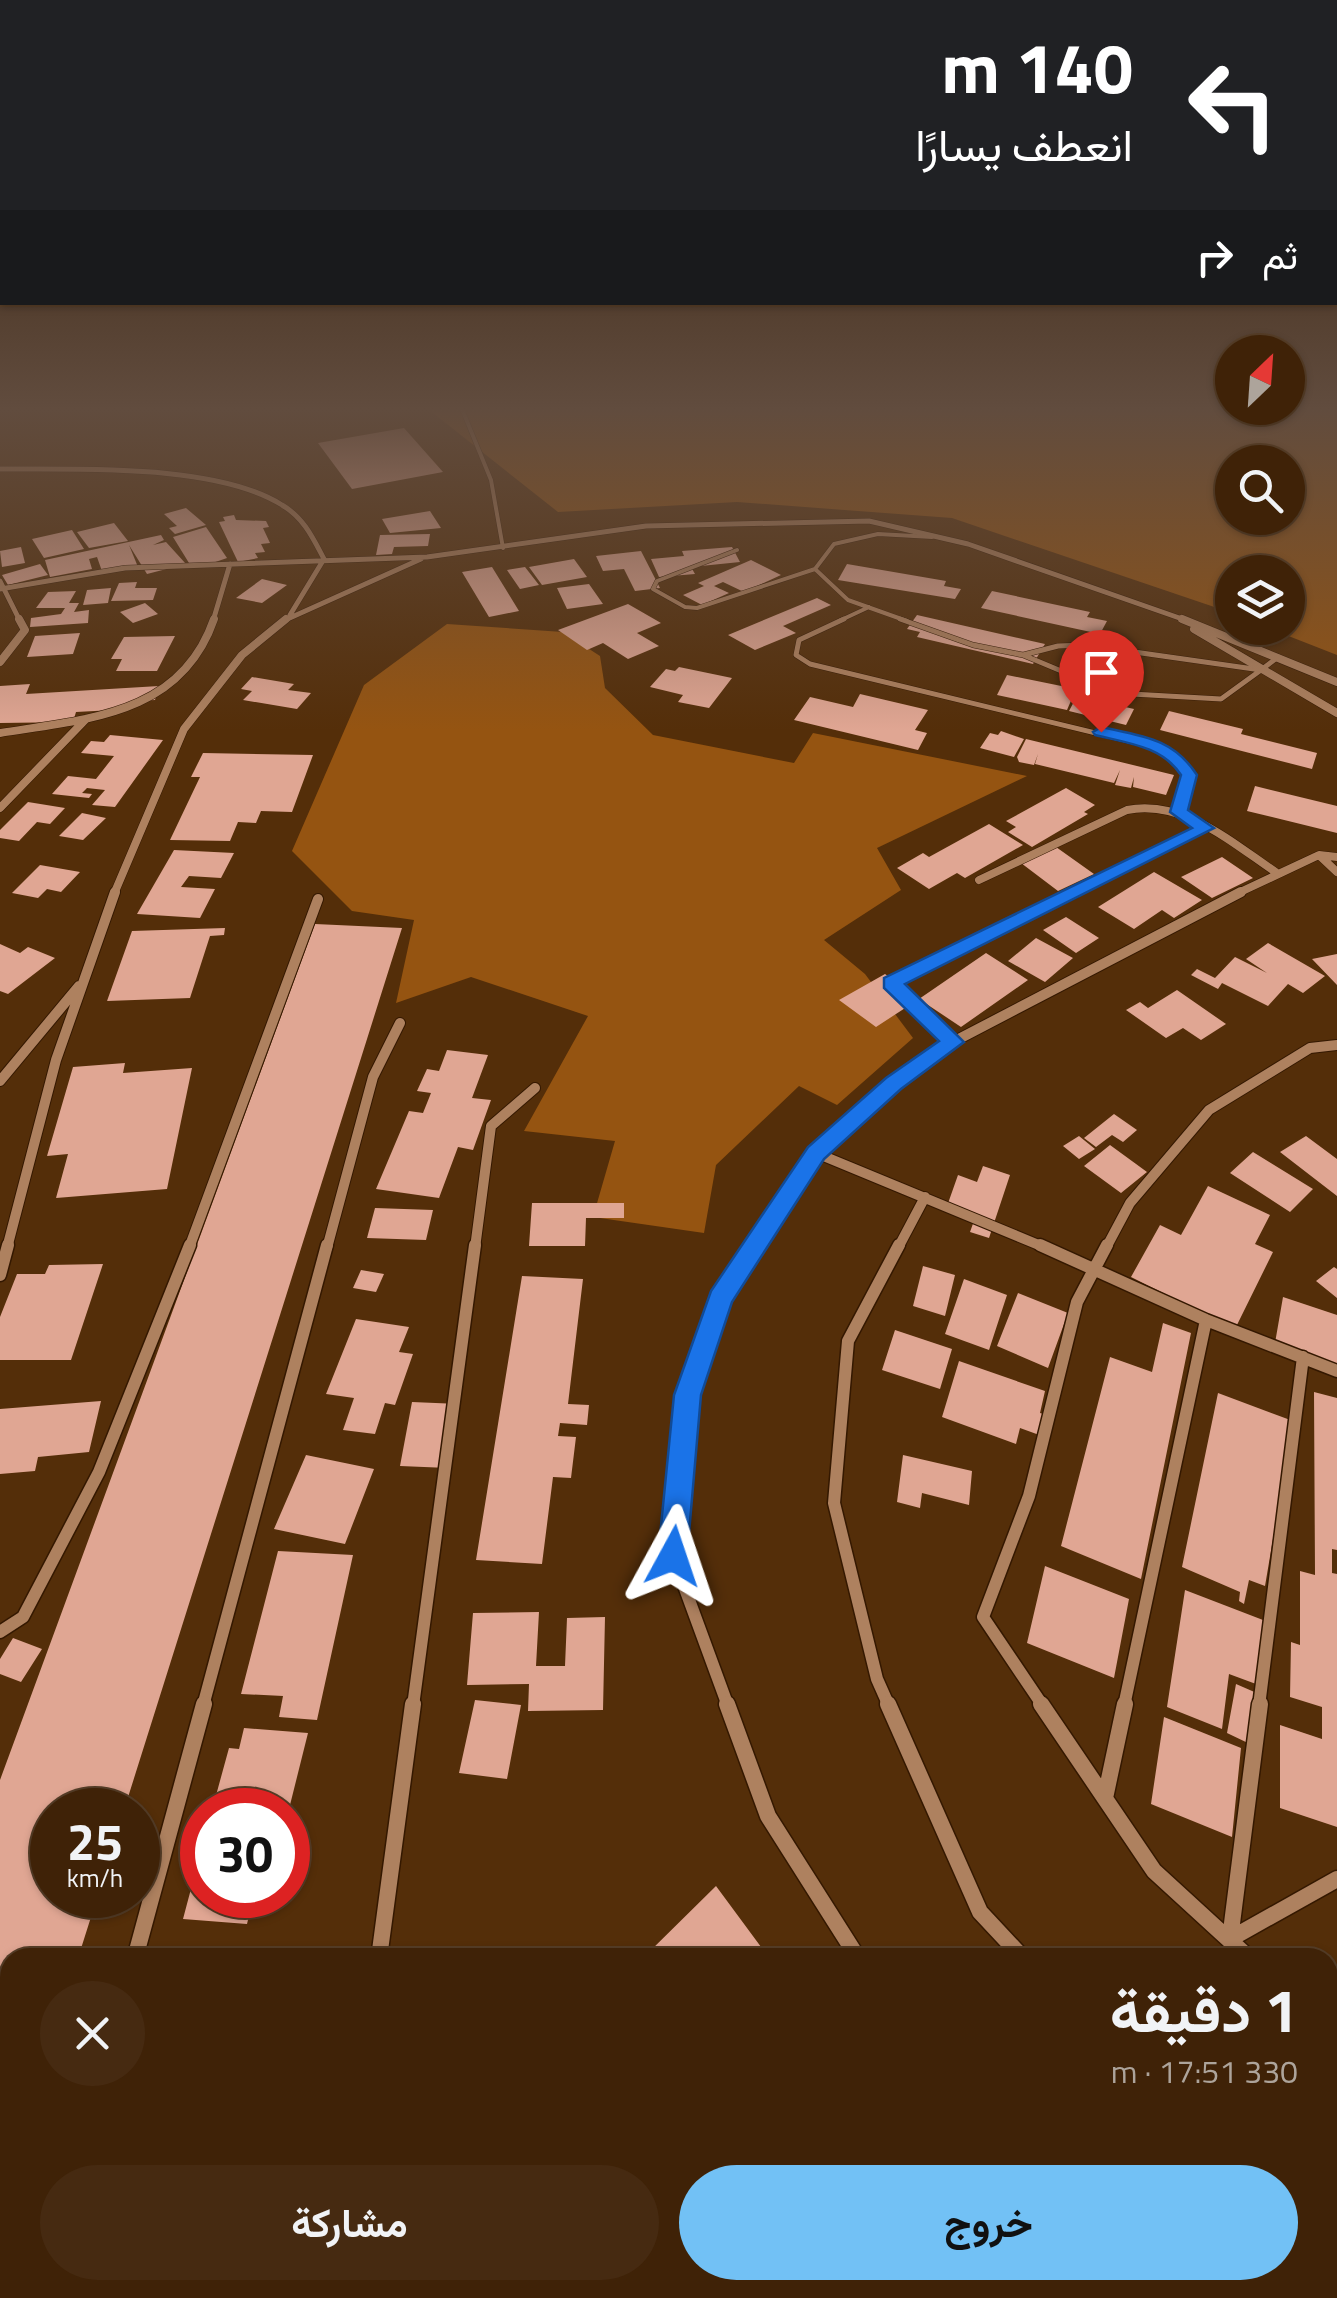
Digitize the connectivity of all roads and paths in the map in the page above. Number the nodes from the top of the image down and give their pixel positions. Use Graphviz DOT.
graph roads {
  1 [pos="295,516"];
  2 [pos="497,516"];
  3 [pos="890,526"];
  4 [pos="878,534"];
  5 [pos="941,538"];
  6 [pos="503,548"];
  7 [pos="737,550"];
  8 [pos="427,557"];
  9 [pos="324,559"];
  10 [pos="230,564"];
  11 [pos="814,569"];
  12 [pos="2,586"];
  13 [pos="869,607"];
  14 [pos="290,616"];
  15 [pos="1211,635"];
  16 [pos="1023,655"];
  17 [pos="1278,658"];
  18 [pos="0,662"];
  19 [pos="1263,670"];
  20 [pos="1337,682"];
  21 [pos="1337,713"];
  22 [pos="87,718"];
  23 [pos="0,733"];
  24 [pos="0,808"];
  25 [pos="1179,812"];
  26 [pos="1206,828"];
  27 [pos="1319,855"];
  28 [pos="1337,858"];
  29 [pos="1337,872"];
  30 [pos="1277,873"];
  31 [pos="979,880"];
  32 [pos="318,899"];
  33 [pos="84,980"];
  34 [pos="400,1023"];
  35 [pos="953,1042"];
  36 [pos="1337,1044"];
  37 [pos="0,1081"];
  38 [pos="535,1088"];
  39 [pos="816,1153"];
  40 [pos="925,1197"];
  41 [pos="1095,1268"];
  42 [pos="0,1274"];
  43 [pos="1206,1320"];
  44 [pos="1303,1357"];
  45 [pos="1337,1371"];
  46 [pos="0,1632"];
  47 [pos="1105,1798"];
  48 [pos="1337,1879"];
  49 [pos="1230,1939"];
  50 [pos="138,1948"];
  51 [pos="380,1948"];
  52 [pos="852,1948"];
  53 [pos="1013,1948"];
  54 [pos="1239,1948"];
  1 -- 9 [label="street"];
  2 -- 6 [label="lane"];
  3 -- 4 [label="lane"];
  3 -- 5 [label="street"];
  3 -- 6 [label="street"];
  4 -- 5 [label="lane"];
  4 -- 11 [label="lane"];
  5 -- 15 [label="street"];
  6 -- 8 [label="street"];
  7 -- 11 [label="lane"];
  8 -- 9 [label="street"];
  8 -- 14 [label="street"];
  9 -- 10 [label="street"];
  9 -- 14 [label="street"];
  10 -- 12 [label="street"];
  10 -- 22 [label="street"];
  11 -- 13 [label="lane"];
  12 -- 18 [label="street"];
  13 -- 16 [label="lane"];
  13 -- 25 [label="lane"];
  14 -- 33 [label="street"];
  15 -- 17 [label="street"];
  15 -- 19 [label="street"];
  16 -- 19 [label="lane"];
  16 -- 19 [label="lane"];
  17 -- 19 [label="lane"];
  17 -- 20 [label="street"];
  19 -- 21 [label="street"];
  22 -- 23 [label="street"];
  22 -- 24 [label="street"];
  25 -- 26 [label="street"];
  25 -- 31 [label="street"];
  26 -- 30 [label="street"];
  26 -- 35 [label="street"];
  27 -- 28 [label="street"];
  27 -- 29 [label="street"];
  27 -- 30 [label="street"];
  30 -- 35 [label="street"];
  32 -- 46 [label="street"];
  33 -- 37 [label="street"];
  33 -- 42 [label="street"];
  34 -- 50 [label="street"];
  35 -- 39 [label="street"];
  36 -- 41 [label="street"];
  38 -- 51 [label="street"];
  39 -- 40 [label="street"];
  39 -- 52 [label="street"];
  40 -- 41 [label="street"];
  40 -- 53 [label="street"];
  41 -- 43 [label="street"];
  41 -- 47 [label="street"];
  43 -- 44 [label="street"];
  43 -- 47 [label="street"];
  44 -- 45 [label="street"];
  44 -- 49 [label="street"];
  47 -- 49 [label="street"];
  48 -- 49 [label="street"];
  49 -- 54 [label="street"];
}
